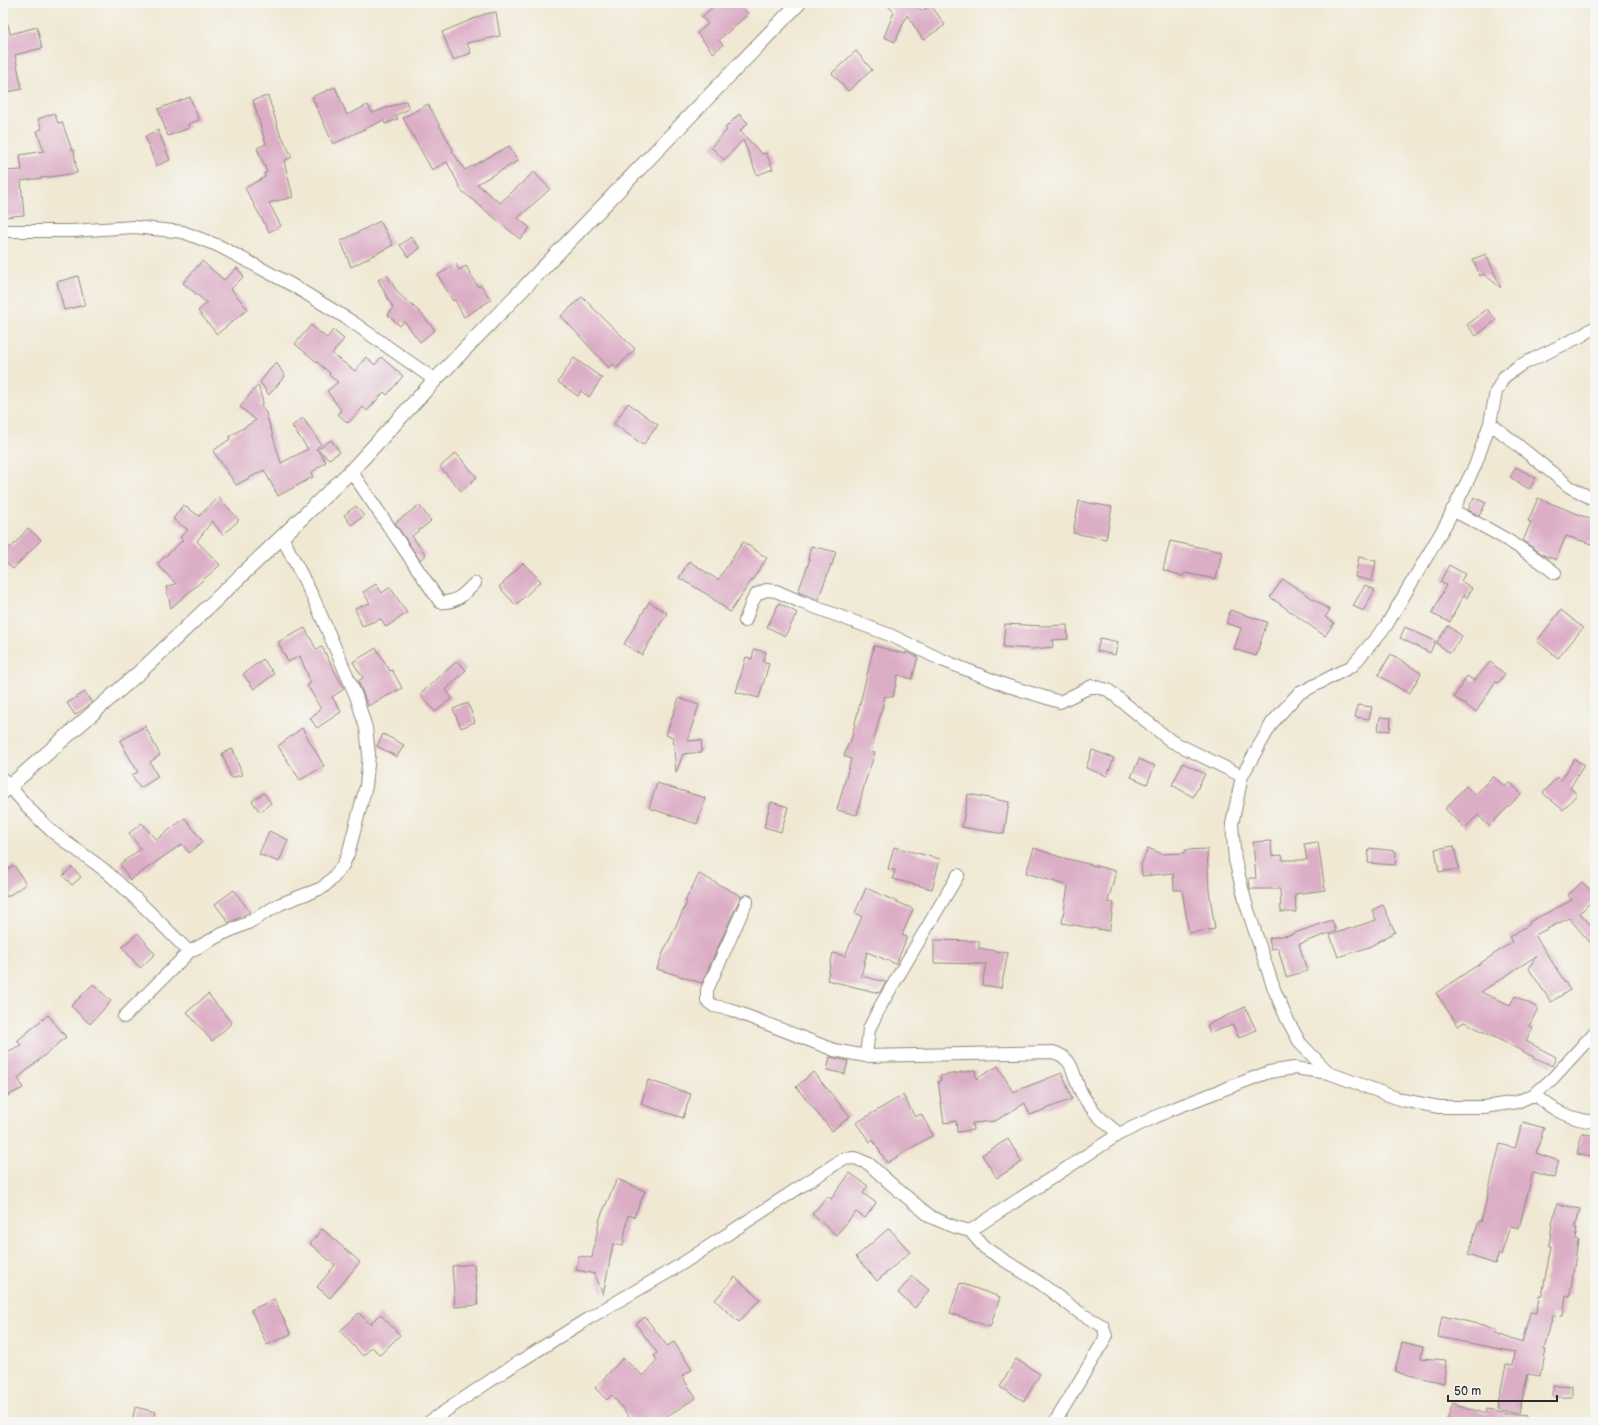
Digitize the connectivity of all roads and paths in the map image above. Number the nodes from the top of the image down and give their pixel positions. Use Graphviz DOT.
graph roads {
  1 [pos="799,3"];
  2 [pos="3,231"];
  3 [pos="1595,327"];
  4 [pos="435,380"];
  5 [pos="1490,423"];
  6 [pos="351,471"];
  7 [pos="1595,500"];
  8 [pos="1452,510"];
  9 [pos="282,537"];
  10 [pos="1555,574"];
  11 [pos="476,584"];
  12 [pos="745,621"];
  13 [pos="1242,776"];
  14 [pos="5,786"];
  15 [pos="958,875"];
  16 [pos="747,902"];
  17 [pos="189,952"];
  18 [pos="124,1016"];
  19 [pos="1595,1032"];
  20 [pos="866,1056"];
  21 [pos="1329,1073"];
  22 [pos="1535,1094"];
  23 [pos="1595,1122"];
  24 [pos="1119,1134"];
  25 [pos="970,1231"];
  26 [pos="429,1422"];
  27 [pos="1055,1422"];
  1 -- 4 [label="street"];
  2 -- 4 [label="street"];
  3 -- 5 [label="street"];
  4 -- 6 [label="street"];
  5 -- 7 [label="street"];
  5 -- 8 [label="street"];
  6 -- 9 [label="street"];
  6 -- 11 [label="street"];
  8 -- 10 [label="street"];
  8 -- 13 [label="street"];
  9 -- 14 [label="street"];
  9 -- 17 [label="street"];
  12 -- 13 [label="street"];
  13 -- 21 [label="street"];
  14 -- 17 [label="street"];
  15 -- 20 [label="street"];
  16 -- 20 [label="street"];
  17 -- 18 [label="street"];
  19 -- 22 [label="street"];
  20 -- 24 [label="street"];
  21 -- 22 [label="street"];
  21 -- 24 [label="street"];
  22 -- 23 [label="street"];
  24 -- 25 [label="street"];
  25 -- 26 [label="street"];
  25 -- 27 [label="street"];
}
